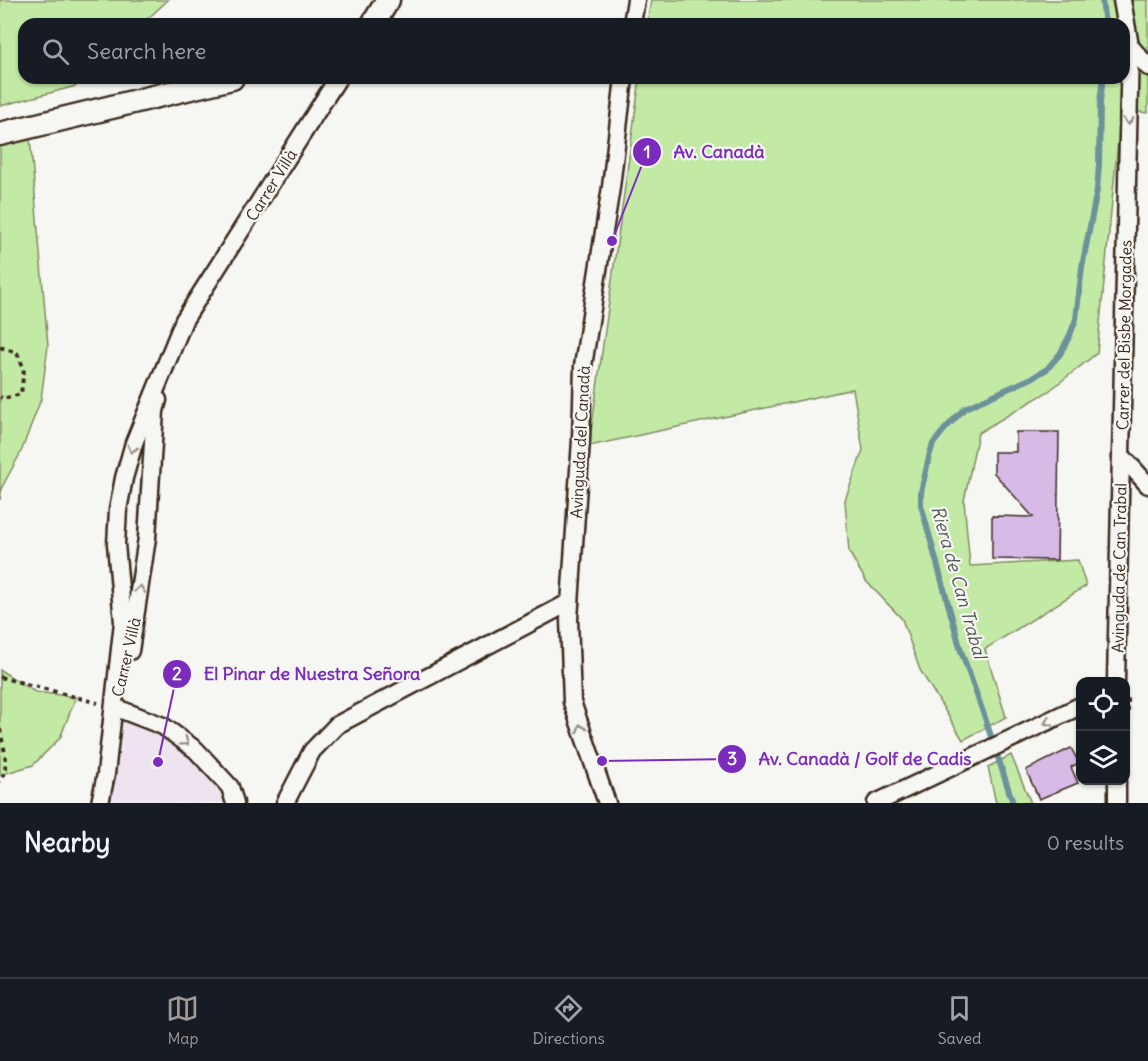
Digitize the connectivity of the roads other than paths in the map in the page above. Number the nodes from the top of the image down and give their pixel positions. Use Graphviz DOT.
graph roads {
  1 [pos="388,0"];
  2 [pos="636,0"];
  3 [pos="1122,0"];
  4 [pos="377,18"];
  5 [pos="634,18"];
  6 [pos="1126,18"];
  7 [pos="1130,41"];
  8 [pos="1131,46"];
  9 [pos="1148,67"];
  10 [pos="206,84"];
  11 [pos="334,84"];
  12 [pos="623,84"];
  13 [pos="0,134"];
  14 [pos="168,355"];
  15 [pos="1121,455"];
  16 [pos="1148,485"];
  17 [pos="570,602"];
  18 [pos="1122,677"];
  19 [pos="114,707"];
  20 [pos="1076,708"];
  21 [pos="1120,785"];
  22 [pos="100,803"];
  23 [pos="235,803"];
  24 [pos="285,803"];
  25 [pos="607,803"];
  26 [pos="876,803"];
  27 [pos="1117,803"];
  1 -- 4 [label="street"];
  2 -- 5 [label="street"];
  3 -- 6 [label="street, Carrer del Bisbe Morgades"];
  7 -- 8 [label="street, Carrer del Bisbe Morgades"];
  8 -- 9 [label="street"];
  8 -- 15 [label="street, Carrer del Bisbe Morgades, one-way"];
  10 -- 13 [label="street"];
  11 -- 14 [label="street, Carrer Villà"];
  12 -- 17 [label="street, Avinguda del Canadà"];
  19 -- 14 [label="street, Carrer Villà, one-way"];
  14 -- 19 [label="street, Carrer Villà, one-way"];
  15 -- 16 [label="street"];
  15 -- 18 [label="street, Avinguda de Can Trabal"];
  17 -- 24 [label="street"];
  25 -- 17 [label="street, Avinguda del Canadà, one-way"];
  19 -- 22 [label="street"];
  19 -- 23 [label="street, one-way"];
  20 -- 26 [label="street, one-way"];
  21 -- 27 [label="street"];
}
